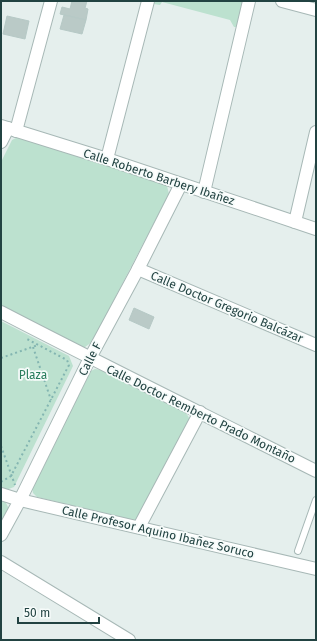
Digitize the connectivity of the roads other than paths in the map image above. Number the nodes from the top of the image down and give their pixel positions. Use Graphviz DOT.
graph roads {
  1 [pos="51,1"];
  2 [pos="148,1"];
  3 [pos="249,1"];
  4 [pos="282,1"];
  5 [pos="316,10"];
  6 [pos="8,128"];
  7 [pos="316,132"];
  8 [pos="1,142"];
  9 [pos="107,159"];
  10 [pos="181,184"];
  11 [pos="204,192"];
  12 [pos="295,222"];
  13 [pos="316,230"];
  14 [pos="138,269"];
  15 [pos="1,312"];
  16 [pos="316,345"];
  17 [pos="90,358"];
  18 [pos="200,412"];
  19 [pos="316,471"];
  20 [pos="1,494"];
  21 [pos="20,500"];
  22 [pos="316,500"];
  23 [pos="139,527"];
  24 [pos="1,536"];
  25 [pos="298,551"];
  26 [pos="1,562"];
  27 [pos="316,569"];
  28 [pos="129,640"];
  1 -- 6 [label="street"];
  2 -- 9 [label="street"];
  3 -- 11 [label="street"];
  4 -- 5 [label="street"];
  6 -- 8 [label="street"];
  6 -- 9 [label="street, Calle Roberto Barbery Ibañez"];
  7 -- 12 [label="street"];
  9 -- 10 [label="street, Calle Roberto Barbery Ibañez"];
  10 -- 11 [label="street, Calle Roberto Barbery Ibañez"];
  10 -- 14 [label="street, Calle F"];
  11 -- 12 [label="street, Calle Roberto Barbery Ibañez"];
  12 -- 13 [label="street, Calle Roberto Barbery Ibañez"];
  14 -- 16 [label="street, Calle Doctor Gregorio Balcázar"];
  14 -- 17 [label="street, Calle F"];
  15 -- 17 [label="street, Calle Doctor Remberto Prado Montaño"];
  17 -- 18 [label="street, Calle Doctor Remberto Prado Montaño"];
  17 -- 21 [label="street, Calle F"];
  18 -- 19 [label="street, Calle Doctor Remberto Prado Montaño"];
  18 -- 23 [label="street"];
  20 -- 21 [label="street, Calle Profesor Aquino Ibañez Soruco"];
  21 -- 23 [label="street, Calle Profesor Aquino Ibañez Soruco"];
  21 -- 24 [label="street, Calle F"];
  22 -- 25 [label="lane"];
  23 -- 27 [label="street, Calle Profesor Aquino Ibañez Soruco"];
  26 -- 28 [label="street"];
}
